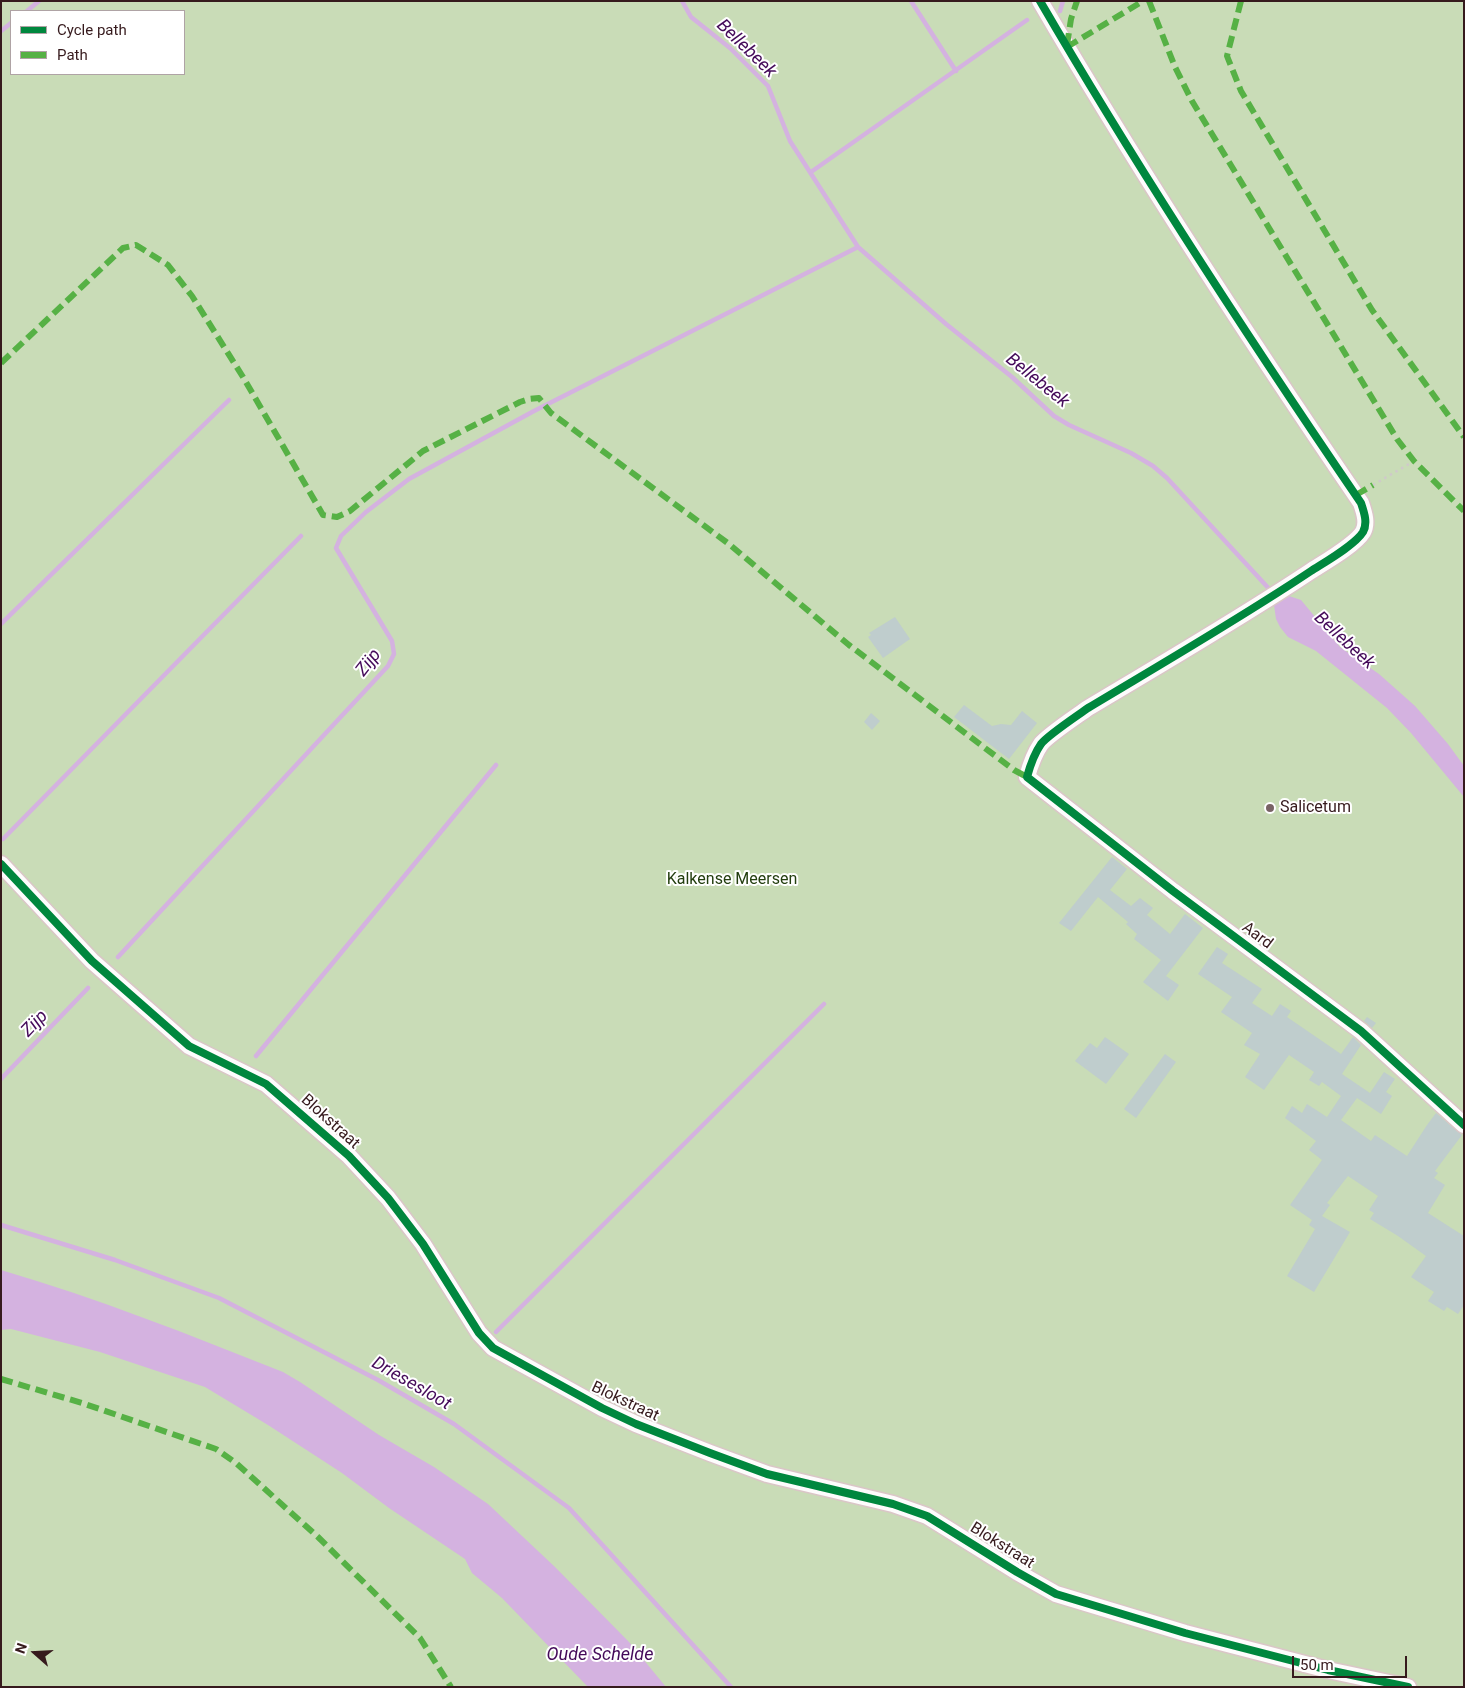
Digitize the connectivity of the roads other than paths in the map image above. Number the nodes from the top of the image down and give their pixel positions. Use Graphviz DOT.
graph roads {
  1 [pos="1040,1"];
  2 [pos="1,864"];
  3 [pos="1464,1125"];
  4 [pos="1408,1687"];
  1 -- 3 [label="street, Aard"];
  2 -- 4 [label="street, Blokstraat"];
}
